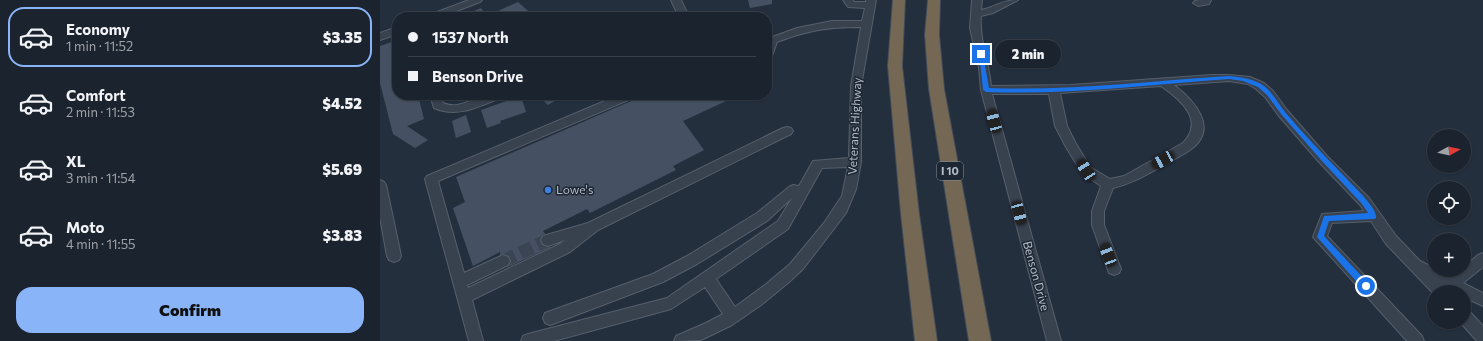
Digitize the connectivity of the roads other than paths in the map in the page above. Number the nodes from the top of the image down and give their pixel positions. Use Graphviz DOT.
graph roads {
  1 [pos="477,0"];
  2 [pos="676,0"];
  3 [pos="848,0"];
  4 [pos="899,0"];
  5 [pos="934,0"];
  6 [pos="977,0"];
  7 [pos="1013,0"];
  8 [pos="871,3"];
  9 [pos="445,12"];
  10 [pos="682,12"];
  11 [pos="975,14"];
  12 [pos="867,24"];
  13 [pos="392,32"];
  14 [pos="380,37"];
  15 [pos="772,40"];
  16 [pos="778,53"];
  17 [pos="772,55"];
  18 [pos="1163,82"];
  19 [pos="986,90"];
  20 [pos="1054,90"];
  21 [pos="436,100"];
  22 [pos="483,100"];
  23 [pos="617,100"];
  24 [pos="787,131"];
  25 [pos="855,162"];
  26 [pos="1108,184"];
  27 [pos="380,185"];
  28 [pos="802,192"];
  29 [pos="1374,216"];
  30 [pos="593,226"];
  31 [pos="548,240"];
  32 [pos="394,256"];
  33 [pos="1483,259"];
  34 [pos="503,261"];
  35 [pos="1114,269"];
  36 [pos="1477,271"];
  37 [pos="707,278"];
  38 [pos="459,282"];
  39 [pos="1442,285"];
  40 [pos="1451,285"];
  41 [pos="1471,296"];
  42 [pos="464,297"];
  43 [pos="1483,300"];
  44 [pos="733,316"];
  45 [pos="550,318"];
  46 [pos="1471,324"];
  47 [pos="1483,337"];
  48 [pos="476,341"];
  49 [pos="528,341"];
  50 [pos="681,341"];
  51 [pos="926,341"];
  52 [pos="980,341"];
  53 [pos="1054,341"];
  54 [pos="1417,341"];
  1 -- 9 [label="street"];
  2 -- 10 [label="street"];
  3 -- 8 [label="street"];
  4 -- 51 [label="highway"];
  5 -- 52 [label="highway, I 10"];
  6 -- 11 [label="street, Benson Drive"];
  7 -- 11 [label="street"];
  8 -- 12 [label="street, Veterans Highway"];
  11 -- 19 [label="street, Benson Drive"];
  12 -- 15 [label="street"];
  12 -- 25 [label="street, Veterans Highway"];
  13 -- 14 [label="street"];
  16 -- 17 [label="street"];
  18 -- 20 [label="street"];
  18 -- 26 [label="street"];
  18 -- 29 [label="street"];
  19 -- 20 [label="street"];
  19 -- 53 [label="street, Benson Drive"];
  20 -- 26 [label="street"];
  21 -- 22 [label="street"];
  23 -- 38 [label="street"];
  24 -- 30 [label="street"];
  25 -- 28 [label="street"];
  25 -- 44 [label="street, Veterans Highway"];
  26 -- 35 [label="street"];
  27 -- 32 [label="street"];
  28 -- 37 [label="street"];
  28 -- 45 [label="street"];
  29 -- 39 [label="street"];
  29 -- 54 [label="street"];
  30 -- 31 [label="street"];
  30 -- 42 [label="street"];
  33 -- 36 [label="street"];
  34 -- 38 [label="street"];
  36 -- 40 [label="street"];
  37 -- 44 [label="street"];
  37 -- 49 [label="street"];
  38 -- 42 [label="street"];
  41 -- 43 [label="street"];
  42 -- 48 [label="street"];
  44 -- 50 [label="street, Veterans Highway"];
  46 -- 47 [label="street"];
}
